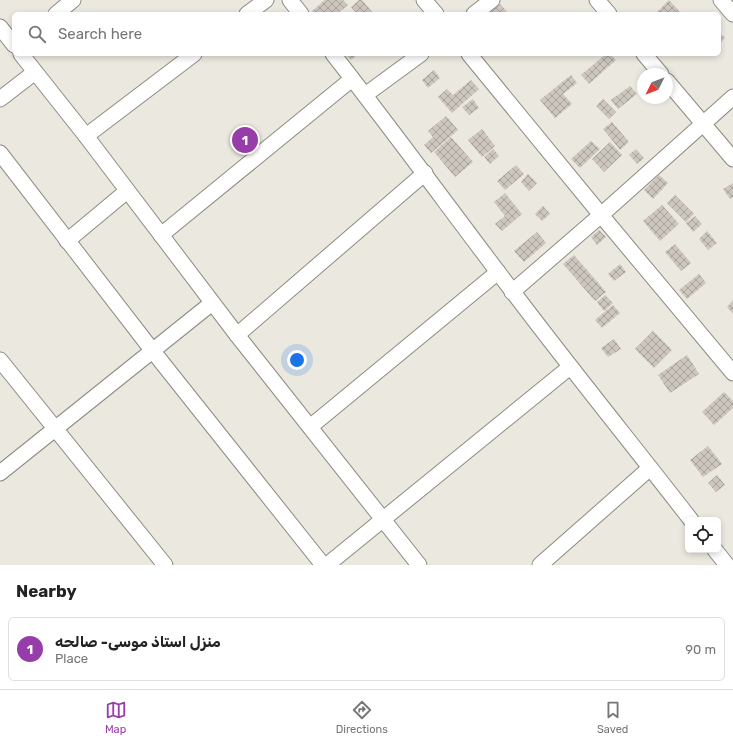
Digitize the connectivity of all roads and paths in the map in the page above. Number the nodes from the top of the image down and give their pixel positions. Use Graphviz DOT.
graph roads {
  1 [pos="73,0"];
  2 [pos="266,0"];
  3 [pos="290,0"];
  4 [pos="424,0"];
  5 [pos="492,0"];
  6 [pos="597,0"];
  7 [pos="722,0"];
  8 [pos="58,12"];
  9 [pos="250,12"];
  10 [pos="299,12"];
  11 [pos="434,12"];
  12 [pos="477,12"];
  13 [pos="607,12"];
  14 [pos="733,14"];
  15 [pos="0,27"];
  16 [pos="12,42"];
  17 [pos="23,56"];
  18 [pos="191,56"];
  19 [pos="335,56"];
  20 [pos="418,56"];
  21 [pos="472,56"];
  22 [pos="646,56"];
  23 [pos="656,68"];
  24 [pos="35,72"];
  25 [pos="352,78"];
  26 [pos="673,88"];
  27 [pos="365,95"];
  28 [pos="733,97"];
  29 [pos="0,99"];
  30 [pos="704,124"];
  31 [pos="86,136"];
  32 [pos="0,153"];
  33 [pos="733,159"];
  34 [pos="425,173"];
  35 [pos="127,191"];
  36 [pos="601,216"];
  37 [pos="161,236"];
  38 [pos="67,241"];
  39 [pos="498,272"];
  40 [pos="512,292"];
  41 [pos="212,303"];
  42 [pos="237,335"];
  43 [pos="152,350"];
  44 [pos="0,360"];
  45 [pos="570,368"];
  46 [pos="733,373"];
  47 [pos="310,427"];
  48 [pos="56,428"];
  49 [pos="650,468"];
  50 [pos="0,473"];
  51 [pos="689,517"];
  52 [pos="383,520"];
  53 [pos="717,553"];
  54 [pos="165,565"];
  55 [pos="324,565"];
  56 [pos="327,565"];
  57 [pos="418,565"];
  58 [pos="540,565"];
  59 [pos="727,565"];
  1 -- 8 [label="street"];
  2 -- 9 [label="street"];
  3 -- 10 [label="street"];
  4 -- 11 [label="street"];
  5 -- 12 [label="street"];
  6 -- 13 [label="street"];
  7 -- 14 [label="street"];
  15 -- 16 [label="street"];
  17 -- 24 [label="street"];
  18 -- 31 [label="street"];
  19 -- 25 [label="street"];
  20 -- 27 [label="street"];
  21 -- 36 [label="street"];
  22 -- 23 [label="street"];
  24 -- 29 [label="street"];
  24 -- 31 [label="street"];
  25 -- 27 [label="street"];
  25 -- 37 [label="street"];
  26 -- 30 [label="street"];
  27 -- 34 [label="street"];
  28 -- 30 [label="street"];
  30 -- 33 [label="street"];
  30 -- 36 [label="street"];
  31 -- 35 [label="street"];
  32 -- 38 [label="street"];
  34 -- 39 [label="street"];
  34 -- 42 [label="street"];
  35 -- 37 [label="street"];
  35 -- 38 [label="street"];
  36 -- 40 [label="street"];
  36 -- 46 [label="street"];
  37 -- 41 [label="street"];
  38 -- 43 [label="street"];
  39 -- 40 [label="street"];
  39 -- 47 [label="street"];
  40 -- 45 [label="street"];
  41 -- 42 [label="street"];
  41 -- 43 [label="street"];
  42 -- 47 [label="street"];
  43 -- 48 [label="street"];
  43 -- 55 [label="street"];
  44 -- 48 [label="street"];
  45 -- 49 [label="street"];
  45 -- 52 [label="street"];
  47 -- 52 [label="street"];
  48 -- 50 [label="street"];
  48 -- 54 [label="street"];
  49 -- 51 [label="street"];
  49 -- 58 [label="street"];
  52 -- 56 [label="street"];
  52 -- 57 [label="street"];
  53 -- 59 [label="street"];
}
